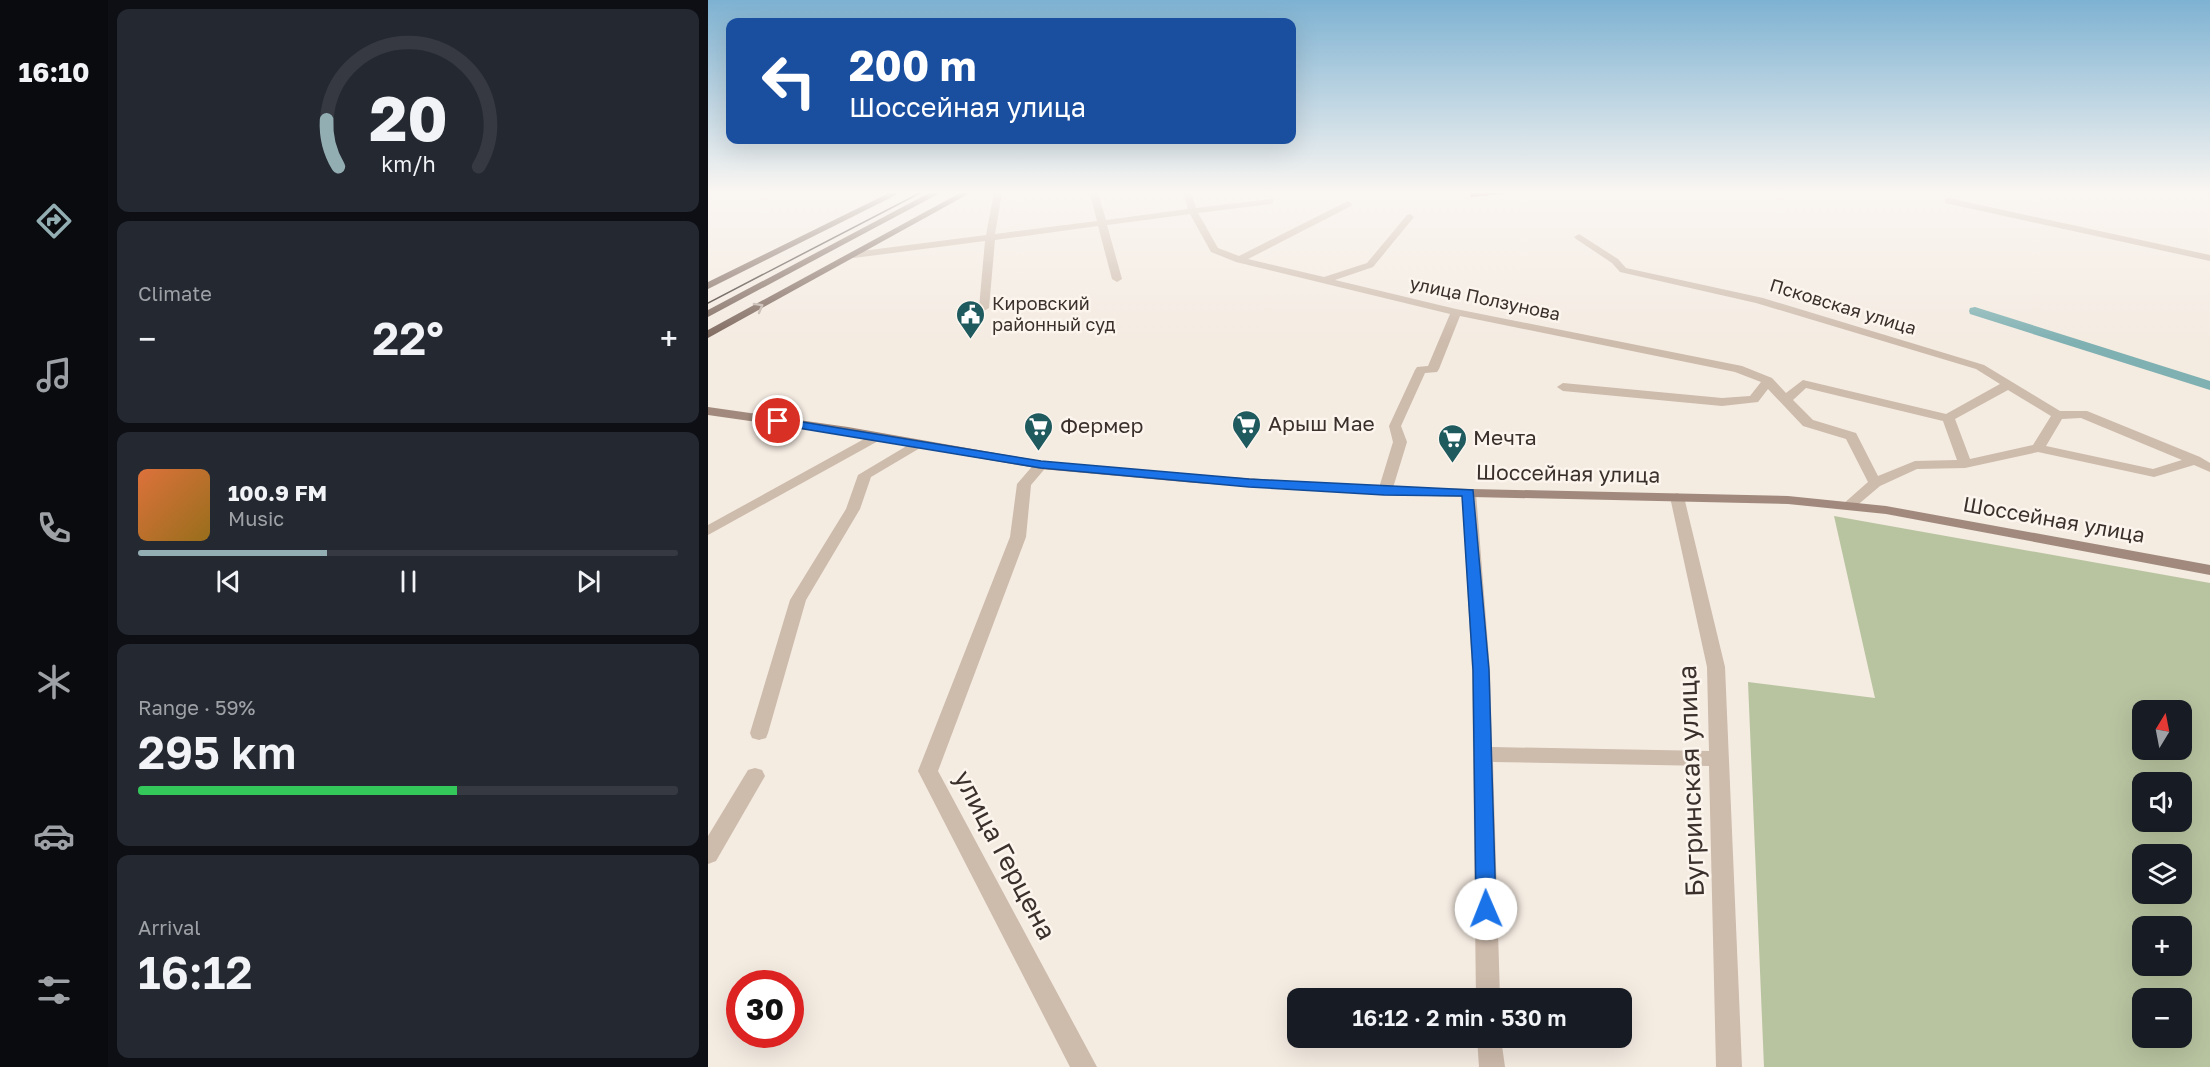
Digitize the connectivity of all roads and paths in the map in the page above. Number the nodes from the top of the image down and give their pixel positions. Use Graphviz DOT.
graph roads {
  1 [pos="795,243"];
  2 [pos="843,243"];
  3 [pos="876,243"];
  4 [pos="958,243"];
  5 [pos="990,243"];
  6 [pos="1106,243"];
  7 [pos="1210,243"];
  8 [pos="1272,243"];
  9 [pos="1389,243"];
  10 [pos="1588,243"];
  11 [pos="2140,243"];
  12 [pos="854,255"];
  13 [pos="2210,258"];
  14 [pos="1239,260"];
  15 [pos="1116,279"];
  16 [pos="1323,281"];
  17 [pos="708,286"];
  18 [pos="984,308"];
  19 [pos="1456,312"];
  20 [pos="708,314"];
  21 [pos="708,335"];
  22 [pos="1768,381"];
  23 [pos="2008,385"];
  24 [pos="1563,387"];
  25 [pos="1786,400"];
  26 [pos="708,411"];
  27 [pos="2058,416"];
  28 [pos="1948,418"];
  29 [pos="874,437"];
  30 [pos="915,445"];
  31 [pos="2038,448"];
  32 [pos="2195,460"];
  33 [pos="1965,464"];
  34 [pos="1041,465"];
  35 [pos="2210,468"];
  36 [pos="1875,483"];
  37 [pos="1384,491"];
  38 [pos="1469,492"];
  39 [pos="1677,497"];
  40 [pos="1849,505"];
  41 [pos="708,531"];
  42 [pos="2210,570"];
  43 [pos="759,733"];
  44 [pos="1483,754"];
  45 [pos="1719,759"];
  46 [pos="755,776"];
  47 [pos="708,855"];
  48 [pos="1488,988"];
  49 [pos="1490,1048"];
  50 [pos="1084,1067"];
  51 [pos="1492,1067"];
  52 [pos="1729,1067"];
  1 -- 17 [label="main road"];
  2 -- 20 [label="main road"];
  3 -- 12 [label="main road"];
  4 -- 12 [label="street"];
  5 -- 18 [label="street"];
  6 -- 15 [label="street"];
  7 -- 14 [label="street, улица Ползунова"];
  8 -- 14 [label="street"];
  9 -- 16 [label="street"];
  10 -- 23 [label="street, Псковская улица"];
  11 -- 13 [label="street"];
  21 -- 12 [label="main road, one-way"];
  14 -- 16 [label="street, улица Ползунова"];
  16 -- 19 [label="street, улица Ползунова"];
  19 -- 22 [label="street, улица Ползунова"];
  19 -- 37 [label="street"];
  22 -- 24 [label="street"];
  22 -- 25 [label="street, улица Ползунова"];
  23 -- 27 [label="street, Псковская улица"];
  23 -- 28 [label="street"];
  25 -- 28 [label="street"];
  25 -- 36 [label="street, улица Ползунова"];
  26 -- 29 [label="street, Шоссейная улица"];
  27 -- 31 [label="street"];
  27 -- 32 [label="street"];
  28 -- 33 [label="street"];
  29 -- 30 [label="street, Шоссейная улица"];
  29 -- 41 [label="street"];
  30 -- 34 [label="street, Шоссейная улица"];
  30 -- 43 [label="street"];
  31 -- 32 [label="street"];
  31 -- 33 [label="street"];
  32 -- 35 [label="street"];
  33 -- 36 [label="street"];
  34 -- 37 [label="street, Шоссейная улица"];
  34 -- 50 [label="street, улица Герцена"];
  36 -- 40 [label="street"];
  37 -- 38 [label="street, Шоссейная улица"];
  38 -- 39 [label="street, Шоссейная улица"];
  38 -- 44 [label="street"];
  39 -- 40 [label="street, Шоссейная улица"];
  39 -- 45 [label="street, Бугринская улица"];
  40 -- 42 [label="street, Шоссейная улица"];
  44 -- 45 [label="street"];
  44 -- 48 [label="street"];
  45 -- 52 [label="street, Бугринская улица"];
  46 -- 47 [label="street"];
  49 -- 51 [label="street"];
}
